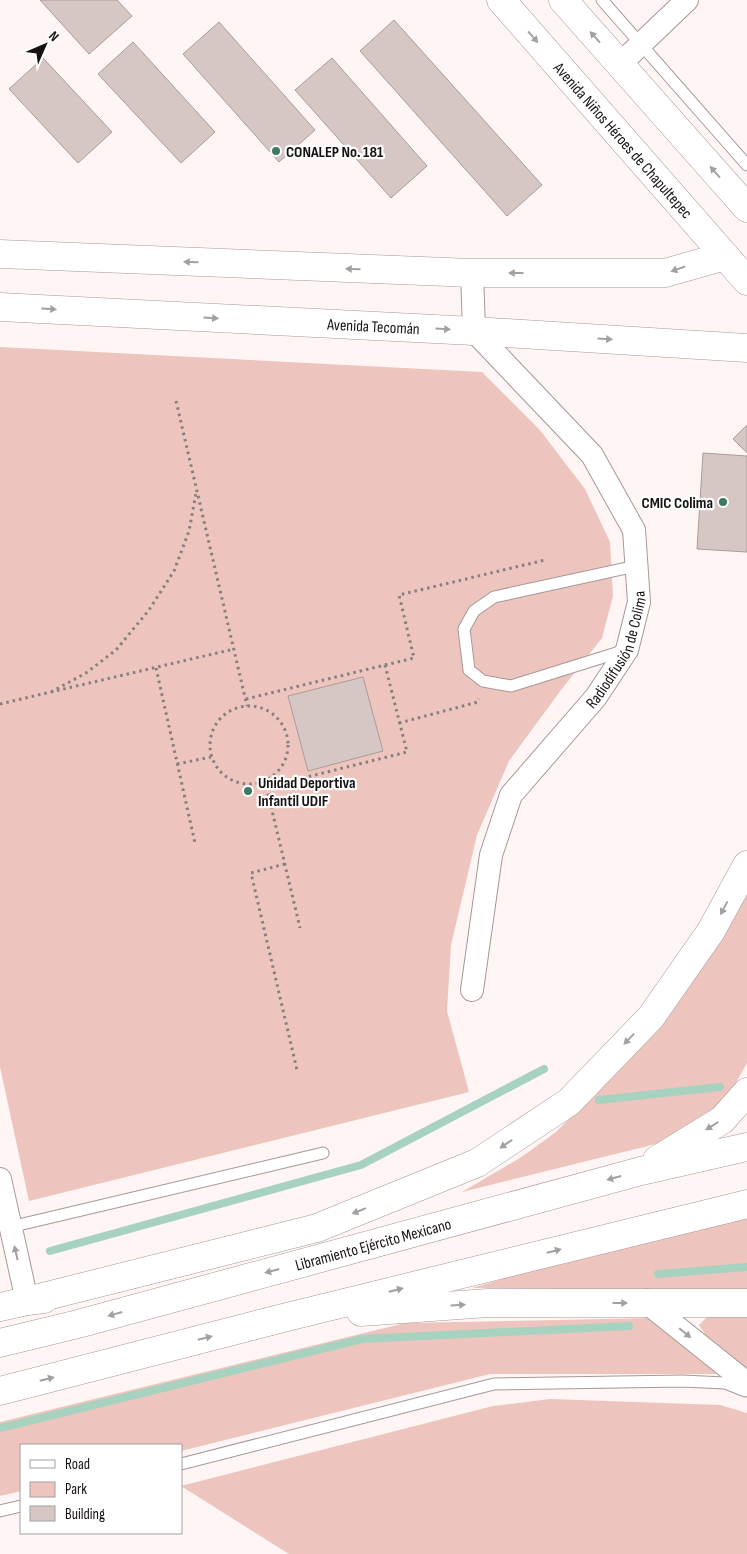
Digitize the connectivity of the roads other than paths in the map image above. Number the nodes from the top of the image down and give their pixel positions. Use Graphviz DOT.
graph roads {
  1 [pos="501,0"];
  2 [pos="563,0"];
  3 [pos="602,0"];
  4 [pos="688,0"];
  5 [pos="642,44"];
  6 [pos="620,64"];
  7 [pos="747,165"];
  8 [pos="747,208"];
  9 [pos="0,254"];
  10 [pos="725,256"];
  11 [pos="472,274"];
  12 [pos="747,280"];
  13 [pos="0,307"];
  14 [pos="474,331"];
  15 [pos="747,348"];
  16 [pos="636,566"];
  17 [pos="627,650"];
  18 [pos="747,865"];
  19 [pos="472,990"];
  20 [pos="747,1092"];
  21 [pos="747,1147"];
  22 [pos="323,1153"];
  23 [pos="641,1171"];
  24 [pos="0,1179"];
  25 [pos="747,1204"];
  26 [pos="10,1227"];
  27 [pos="242,1279"];
  28 [pos="27,1301"];
  29 [pos="647,1303"];
  30 [pos="747,1303"];
  31 [pos="0,1307"];
  32 [pos="287,1317"];
  33 [pos="0,1343"];
  34 [pos="747,1383"];
  35 [pos="0,1391"];
  36 [pos="747,1392"];
  37 [pos="182,1464"];
  38 [pos="20,1506"];
  39 [pos="0,1511"];
  1 -- 10 [label="main road, Avenida Niños Héroes de Chapultepec, one-way"];
  6 -- 2 [label="main road, one-way"];
  3 -- 5 [label="lane"];
  4 -- 5 [label="street"];
  5 -- 6 [label="street"];
  5 -- 7 [label="lane"];
  8 -- 6 [label="main road, one-way"];
  11 -- 9 [label="main road, one-way"];
  10 -- 11 [label="main road, one-way"];
  10 -- 12 [label="main road, Avenida Niños Héroes de Chapultepec"];
  11 -- 14 [label="street"];
  13 -- 14 [label="main road, Avenida Tecomán, one-way"];
  14 -- 15 [label="main road, Avenida Tecomán, one-way"];
  14 -- 16 [label="street, Radiodifusión de Colima"];
  16 -- 17 [label="street, Radiodifusión de Colima"];
  16 -- 17 [label="lane"];
  17 -- 19 [label="street, Radiodifusión de Colima"];
  18 -- 28 [label="main road, one-way"];
  20 -- 23 [label="main road, one-way"];
  21 -- 23 [label="main road, Libramiento Ejército Mexicano"];
  22 -- 26 [label="lane"];
  23 -- 27 [label="main road, Libramiento Ejército Mexicano, one-way"];
  24 -- 26 [label="street"];
  32 -- 25 [label="main road, one-way"];
  28 -- 26 [label="street, one-way"];
  27 -- 28 [label="main road"];
  27 -- 33 [label="main road, Libramiento Ejército Mexicano, one-way"];
  28 -- 31 [label="main road"];
  29 -- 30 [label="main road"];
  32 -- 29 [label="main road, one-way"];
  29 -- 34 [label="street, one-way"];
  35 -- 32 [label="main road, one-way"];
  36 -- 37 [label="lane"];
  38 -- 39 [label="lane"];
}
